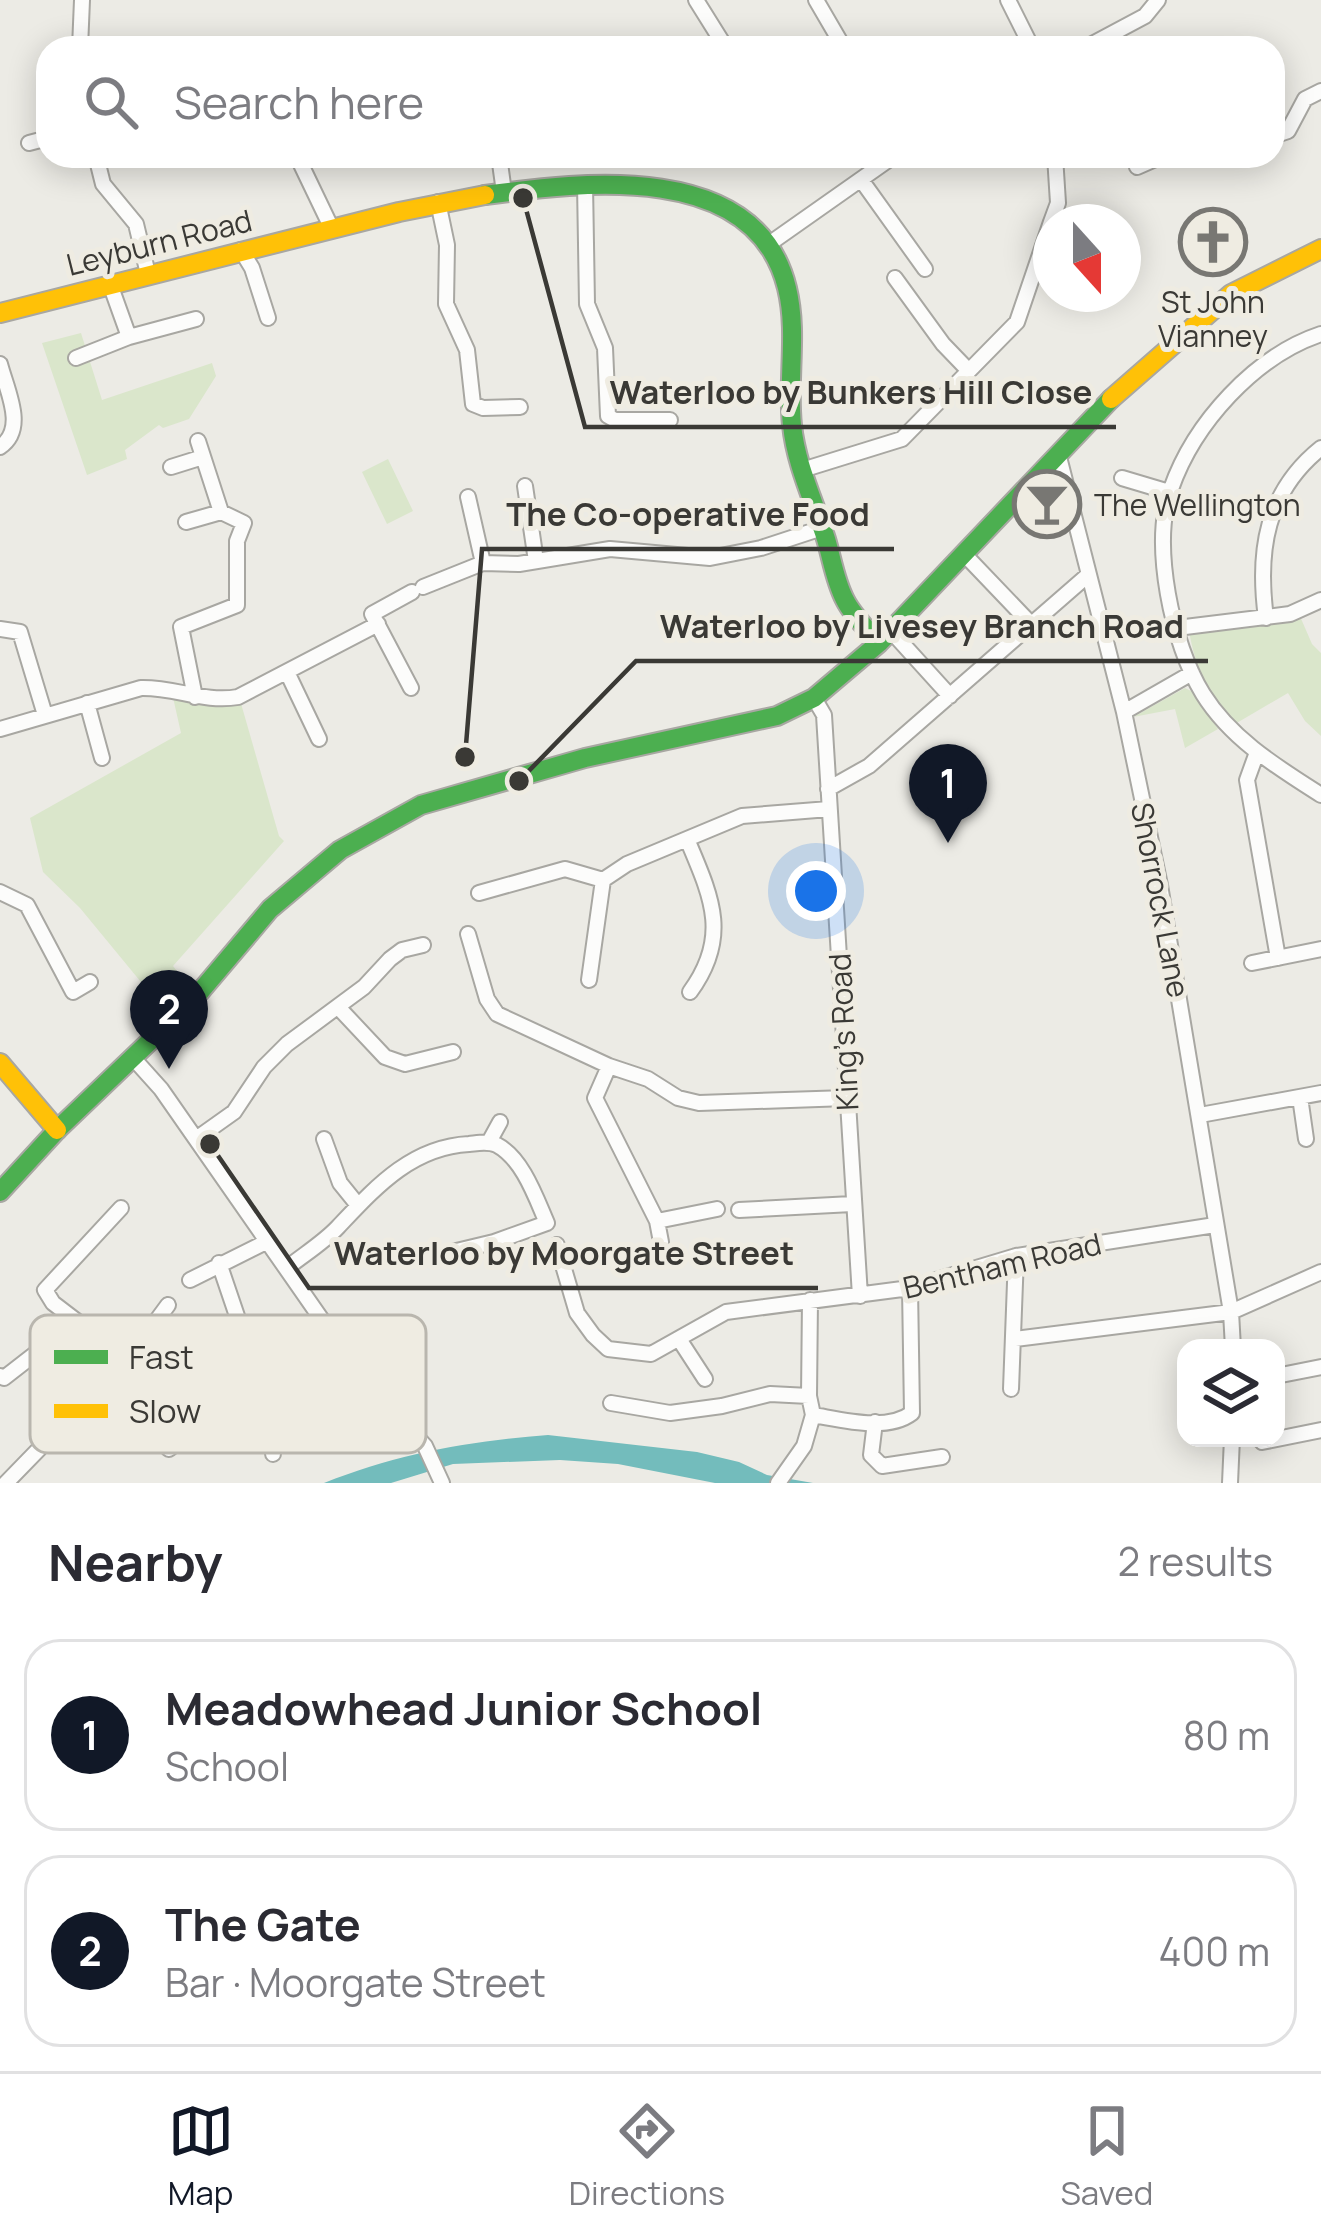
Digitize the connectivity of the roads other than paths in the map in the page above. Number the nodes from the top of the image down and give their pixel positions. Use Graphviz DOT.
graph roads {
  1 [pos="82,0"];
  2 [pos="696,0"];
  3 [pos="816,0"];
  4 [pos="1008,0"];
  5 [pos="1158,0"];
  6 [pos="80,36"];
  7 [pos="718,36"];
  8 [pos="837,36"];
  9 [pos="1025,36"];
  10 [pos="1108,36"];
  11 [pos="1321,91"];
  12 [pos="1285,132"];
  13 [pos="36,141"];
  14 [pos="28,143"];
  15 [pos="99,168"];
  16 [pos="303,168"];
  17 [pos="501,168"];
  18 [pos="879,168"];
  19 [pos="1056,168"];
  20 [pos="862,181"];
  21 [pos="585,184"];
  22 [pos="505,191"];
  23 [pos="438,202"];
  24 [pos="1058,204"];
  25 [pos="332,229"];
  26 [pos="769,244"];
  27 [pos="1321,249"];
  28 [pos="241,250"];
  29 [pos="926,269"];
  30 [pos="148,274"];
  31 [pos="1033,275"];
  32 [pos="895,278"];
  33 [pos="110,284"];
  34 [pos="0,313"];
  35 [pos="268,318"];
  36 [pos="196,319"];
  37 [pos="1321,334"];
  38 [pos="129,338"];
  39 [pos="76,358"];
  40 [pos="0,364"];
  41 [pos="969,371"];
  42 [pos="520,407"];
  43 [pos="670,420"];
  44 [pos="198,441"];
  45 [pos="0,447"];
  46 [pos="1321,448"];
  47 [pos="203,457"];
  48 [pos="1059,457"];
  49 [pos="171,467"];
  50 [pos="802,470"];
  51 [pos="1122,478"];
  52 [pos="526,486"];
  53 [pos="1169,492"];
  54 [pos="468,497"];
  55 [pos="221,512"];
  56 [pos="186,522"];
  57 [pos="822,528"];
  58 [pos="964,555"];
  59 [pos="536,561"];
  60 [pos="483,563"];
  61 [pos="424,567"];
  62 [pos="1088,575"];
  63 [pos="392,583"];
  64 [pos="417,590"];
  65 [pos="1321,600"];
  66 [pos="1266,618"];
  67 [pos="378,624"];
  68 [pos="1031,624"];
  69 [pos="0,628"];
  70 [pos="1177,628"];
  71 [pos="885,637"];
  72 [pos="287,671"];
  73 [pos="1192,673"];
  74 [pos="411,688"];
  75 [pos="950,695"];
  76 [pos="195,697"];
  77 [pos="814,698"];
  78 [pos="87,703"];
  79 [pos="1124,712"];
  80 [pos="45,715"];
  81 [pos="0,729"];
  82 [pos="320,739"];
  83 [pos="1256,755"];
  84 [pos="102,758"];
  85 [pos="828,789"];
  86 [pos="1321,795"];
  87 [pos="830,809"];
  88 [pos="687,839"];
  89 [pos="603,880"];
  90 [pos="0,892"];
  91 [pos="479,893"];
  92 [pos="468,934"];
  93 [pos="423,945"];
  94 [pos="1321,949"];
  95 [pos="1278,958"];
  96 [pos="1252,963"];
  97 [pos="590,980"];
  98 [pos="90,982"];
  99 [pos="690,992"];
  100 [pos="338,1007"];
  101 [pos="453,1052"];
  102 [pos="134,1060"];
  103 [pos="0,1063"];
  104 [pos="609,1066"];
  105 [pos="1321,1093"];
  106 [pos="1300,1097"];
  107 [pos="847,1098"];
  108 [pos="1200,1115"];
  109 [pos="500,1122"];
  110 [pos="57,1130"];
  111 [pos="1306,1138"];
  112 [pos="196,1139"];
  113 [pos="324,1139"];
  114 [pos="489,1142"];
  115 [pos="0,1192"];
  116 [pos="357,1204"];
  117 [pos="852,1204"];
  118 [pos="121,1208"];
  119 [pos="717,1209"];
  120 [pos="739,1210"];
  121 [pos="657,1221"];
  122 [pos="1215,1225"];
  123 [pos="552,1234"];
  124 [pos="268,1240"];
  125 [pos="661,1242"];
  126 [pos="448,1252"];
  127 [pos="1016,1256"];
  128 [pos="219,1263"];
  129 [pos="286,1268"];
  130 [pos="1321,1272"];
  131 [pos="190,1280"];
  132 [pos="910,1288"];
  133 [pos="860,1296"];
  134 [pos="810,1300"];
  135 [pos="168,1305"];
  136 [pos="1231,1312"];
  137 [pos="69,1315"];
  138 [pos="161,1315"];
  139 [pos="237,1315"];
  140 [pos="319,1315"];
  141 [pos="679,1339"];
  142 [pos="1015,1339"];
  143 [pos="1232,1339"];
  144 [pos="30,1360"];
  145 [pos="1321,1367"];
  146 [pos="1285,1374"];
  147 [pos="0,1376"];
  148 [pos="705,1379"];
  149 [pos="1011,1389"];
  150 [pos="809,1396"];
  151 [pos="611,1403"];
  152 [pos="813,1415"];
  153 [pos="874,1422"];
  154 [pos="1321,1430"];
  155 [pos="1285,1437"];
  156 [pos="1232,1447"];
  157 [pos="426,1448"];
  158 [pos="35,1453"];
  159 [pos="943,1457"];
  160 [pos="441,1478"];
  161 [pos="6,1483"];
  162 [pos="778,1483"];
  163 [pos="1230,1483"];
  1 -- 6 [label="street"];
  2 -- 7 [label="street"];
  3 -- 8 [label="street"];
  4 -- 9 [label="street"];
  5 -- 10 [label="street"];
  11 -- 12 [label="street"];
  13 -- 14 [label="street"];
  15 -- 30 [label="street"];
  16 -- 25 [label="street"];
  17 -- 22 [label="street"];
  18 -- 20 [label="street"];
  19 -- 24 [label="street"];
  20 -- 26 [label="street"];
  20 -- 29 [label="street"];
  21 -- 22 [label="main road, Leyburn Road"];
  21 -- 26 [label="main road, Leyburn Road"];
  21 -- 43 [label="street"];
  22 -- 23 [label="main road, Leyburn Road"];
  23 -- 25 [label="main road, Leyburn Road"];
  23 -- 42 [label="street"];
  25 -- 28 [label="main road, Leyburn Road"];
  26 -- 50 [label="main road"];
  27 -- 48 [label="main road"];
  28 -- 30 [label="main road, Leyburn Road"];
  28 -- 35 [label="street"];
  30 -- 33 [label="main road, Leyburn Road"];
  31 -- 41 [label="street"];
  32 -- 41 [label="street"];
  33 -- 34 [label="main road, Leyburn Road"];
  33 -- 38 [label="street"];
  36 -- 38 [label="street"];
  37 -- 53 [label="street"];
  38 -- 39 [label="street"];
  40 -- 45 [label="street"];
  41 -- 50 [label="street"];
  44 -- 47 [label="street"];
  46 -- 66 [label="street"];
  47 -- 49 [label="street"];
  47 -- 55 [label="street"];
  48 -- 58 [label="main road"];
  48 -- 62 [label="street, Shorrock Lane"];
  50 -- 57 [label="main road"];
  51 -- 53 [label="street"];
  52 -- 59 [label="street"];
  53 -- 70 [label="street"];
  54 -- 60 [label="street"];
  55 -- 56 [label="street"];
  55 -- 76 [label="street"];
  57 -- 59 [label="street"];
  57 -- 71 [label="main road"];
  58 -- 68 [label="street"];
  58 -- 71 [label="main road"];
  59 -- 60 [label="street"];
  60 -- 64 [label="street"];
  61 -- 64 [label="street"];
  62 -- 68 [label="street"];
  62 -- 79 [label="street, Shorrock Lane"];
  63 -- 64 [label="street"];
  64 -- 67 [label="street"];
  65 -- 66 [label="street"];
  66 -- 70 [label="street"];
  67 -- 72 [label="street"];
  67 -- 74 [label="street"];
  68 -- 75 [label="street"];
  69 -- 80 [label="street"];
  70 -- 73 [label="street"];
  71 -- 75 [label="street"];
  71 -- 77 [label="main road"];
  72 -- 76 [label="street"];
  72 -- 82 [label="street"];
  73 -- 79 [label="street"];
  73 -- 83 [label="street"];
  75 -- 85 [label="street"];
  76 -- 78 [label="street"];
  77 -- 85 [label="street, King's Road"];
  77 -- 102 [label="main road"];
  78 -- 80 [label="street"];
  78 -- 84 [label="street"];
  79 -- 108 [label="street, Shorrock Lane"];
  80 -- 81 [label="street"];
  83 -- 86 [label="street"];
  83 -- 95 [label="street"];
  85 -- 87 [label="street, King's Road"];
  87 -- 88 [label="street"];
  87 -- 107 [label="street, King's Road"];
  88 -- 89 [label="street"];
  88 -- 99 [label="street"];
  89 -- 91 [label="street"];
  89 -- 97 [label="street"];
  90 -- 98 [label="street"];
  92 -- 104 [label="street"];
  93 -- 100 [label="street"];
  94 -- 95 [label="street"];
  95 -- 96 [label="street"];
  100 -- 101 [label="street"];
  100 -- 112 [label="street"];
  102 -- 110 [label="main road"];
  102 -- 112 [label="street"];
  103 -- 110 [label="main road"];
  104 -- 107 [label="street"];
  104 -- 121 [label="street"];
  105 -- 106 [label="street"];
  106 -- 108 [label="street"];
  106 -- 111 [label="street"];
  107 -- 117 [label="street, King's Road"];
  108 -- 122 [label="street, Shorrock Lane"];
  109 -- 114 [label="street"];
  110 -- 115 [label="main road"];
  112 -- 124 [label="street"];
  113 -- 116 [label="street"];
  114 -- 116 [label="street"];
  114 -- 123 [label="street, Bentham Road"];
  116 -- 129 [label="street"];
  117 -- 120 [label="street"];
  117 -- 133 [label="street, King's Road"];
  118 -- 137 [label="street"];
  119 -- 121 [label="street"];
  121 -- 125 [label="street"];
  122 -- 127 [label="street, Bentham Road"];
  122 -- 136 [label="street, Shorrock Lane"];
  123 -- 126 [label="street"];
  123 -- 141 [label="street, Bentham Road"];
  124 -- 128 [label="street"];
  124 -- 129 [label="street"];
  127 -- 132 [label="street, Bentham Road"];
  127 -- 142 [label="street"];
  128 -- 131 [label="street"];
  128 -- 139 [label="street"];
  129 -- 140 [label="street"];
  130 -- 136 [label="street"];
  132 -- 133 [label="street, Bentham Road"];
  132 -- 153 [label="street"];
  133 -- 134 [label="street, Bentham Road"];
  134 -- 141 [label="street, Bentham Road"];
  134 -- 150 [label="street"];
  135 -- 138 [label="street"];
  136 -- 142 [label="street"];
  136 -- 143 [label="street, Shorrock Lane"];
  141 -- 148 [label="street"];
  142 -- 149 [label="street"];
  144 -- 147 [label="street"];
  145 -- 146 [label="street"];
  150 -- 151 [label="street"];
  150 -- 152 [label="street"];
  152 -- 153 [label="street"];
  152 -- 162 [label="street"];
  153 -- 159 [label="street"];
  154 -- 155 [label="street"];
  156 -- 163 [label="street"];
  157 -- 160 [label="street"];
  158 -- 161 [label="street"];
}
